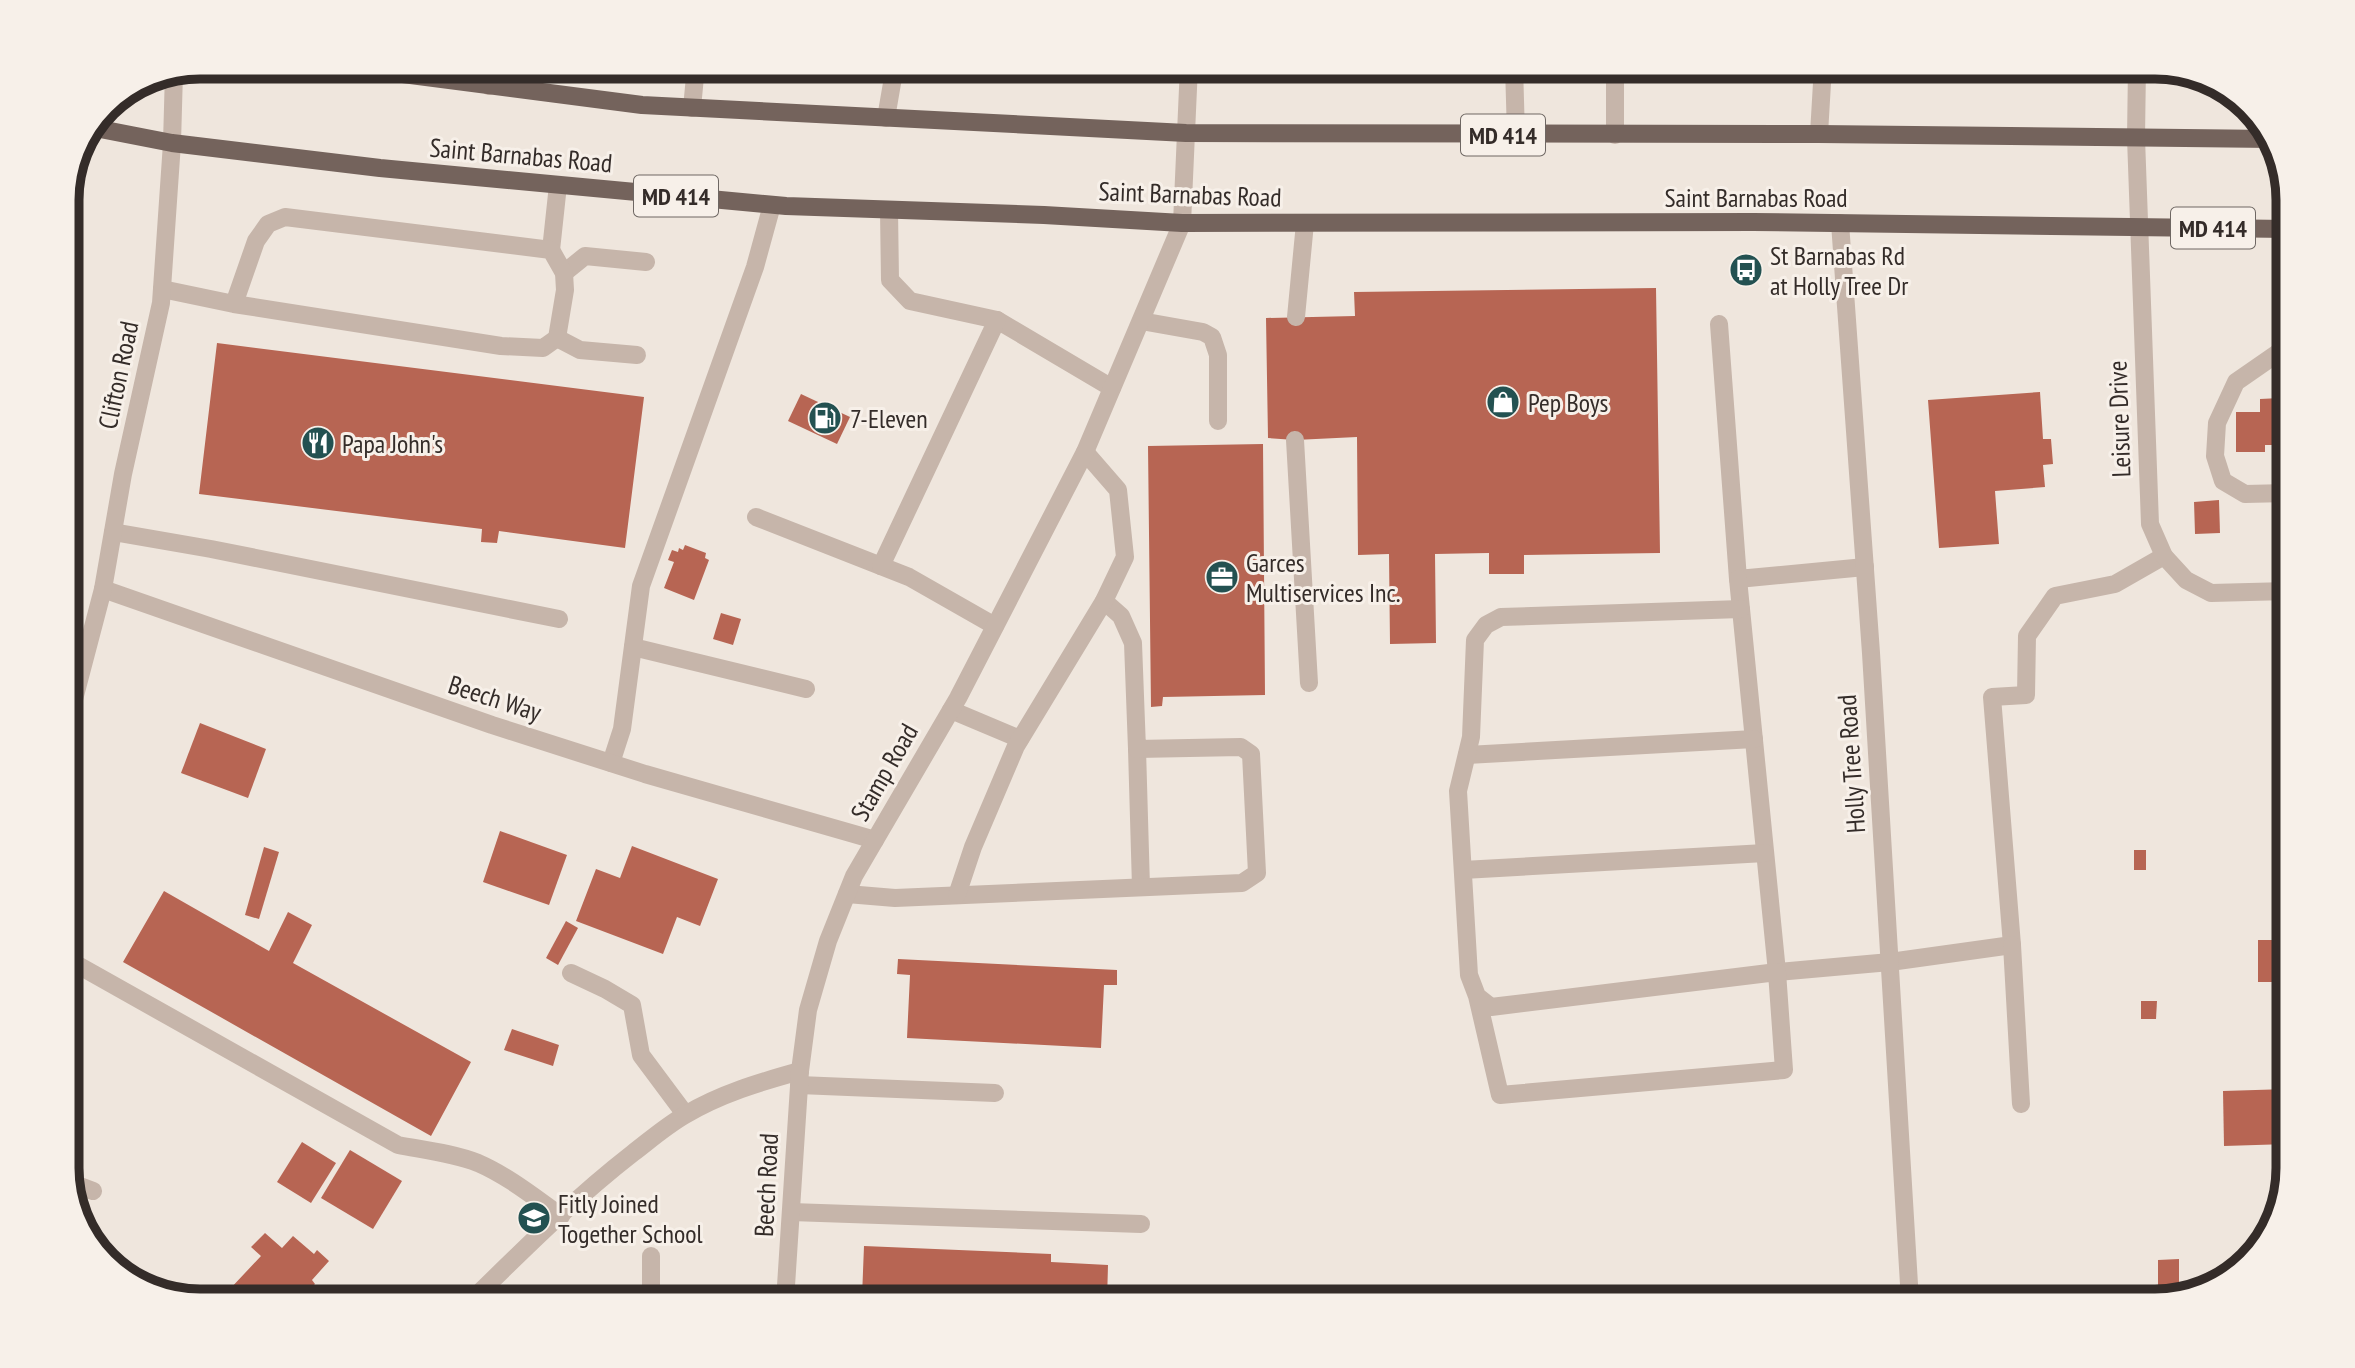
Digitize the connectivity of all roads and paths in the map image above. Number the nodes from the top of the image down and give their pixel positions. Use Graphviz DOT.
graph roads {
  1 [pos="437,79"];
  2 [pos="490,79"];
  3 [pos="695,79"];
  4 [pos="893,79"];
  5 [pos="1188,79"];
  6 [pos="1514,79"];
  7 [pos="1615,79"];
  8 [pos="1822,79"];
  9 [pos="2137,79"];
  10 [pos="174,82"];
  11 [pos="489,86"];
  12 [pos="692,108"];
  13 [pos="886,118"];
  14 [pos="102,129"];
  15 [pos="1186,134"];
  16 [pos="1819,134"];
  17 [pos="1516,135"];
  18 [pos="1615,135"];
  19 [pos="2136,138"];
  20 [pos="2260,139"];
  21 [pos="172,143"];
  22 [pos="558,185"];
  23 [pos="772,205"];
  24 [pos="889,210"];
  25 [pos="1182,223"];
  26 [pos="1305,223"];
  27 [pos="1840,223"];
  28 [pos="2138,228"];
  29 [pos="2276,229"];
  30 [pos="551,250"];
  31 [pos="646,262"];
  32 [pos="564,273"];
  33 [pos="162,289"];
  34 [pos="234,304"];
  35 [pos="1296,317"];
  36 [pos="997,320"];
  37 [pos="1141,321"];
  38 [pos="1719,324"];
  39 [pos="557,338"];
  40 [pos="2276,354"];
  41 [pos="637,355"];
  42 [pos="1112,388"];
  43 [pos="1219,421"];
  44 [pos="1295,440"];
  45 [pos="1085,452"];
  46 [pos="2276,493"];
  47 [pos="756,517"];
  48 [pos="113,532"];
  49 [pos="2164,556"];
  50 [pos="881,566"];
  51 [pos="1865,567"];
  52 [pos="1738,579"];
  53 [pos="103,589"];
  54 [pos="2276,591"];
  55 [pos="1104,601"];
  56 [pos="1741,609"];
  57 [pos="559,619"];
  58 [pos="995,626"];
  59 [pos="633,647"];
  60 [pos="79,680"];
  61 [pos="1308,683"];
  62 [pos="806,690"];
  63 [pos="951,710"];
  64 [pos="1020,739"];
  65 [pos="1754,739"];
  66 [pos="1137,749"];
  67 [pos="1466,755"];
  68 [pos="611,763"];
  69 [pos="876,840"];
  70 [pos="1765,853"];
  71 [pos="1463,870"];
  72 [pos="1141,887"];
  73 [pos="847,894"];
  74 [pos="957,895"];
  75 [pos="2012,945"];
  76 [pos="1890,962"];
  77 [pos="79,966"];
  78 [pos="1777,972"];
  79 [pos="571,973"];
  80 [pos="1477,996"];
  81 [pos="799,1078"];
  82 [pos="995,1093"];
  83 [pos="2021,1104"];
  84 [pos="685,1114"];
  85 [pos="80,1186"];
  86 [pos="93,1191"];
  87 [pos="791,1212"];
  88 [pos="561,1216"];
  89 [pos="1141,1224"];
  90 [pos="651,1256"];
  91 [pos="484,1289"];
  92 [pos="651,1289"];
  93 [pos="786,1289"];
  94 [pos="1909,1289"];
  1 -- 11 [label="main road, MD 414"];
  2 -- 11 [label="street"];
  3 -- 12 [label="street"];
  4 -- 13 [label="street"];
  5 -- 15 [label="street, Stamp Road"];
  6 -- 17 [label="street"];
  7 -- 18 [label="street"];
  8 -- 16 [label="street"];
  9 -- 19 [label="street, Leisure Drive"];
  10 -- 21 [label="street, Clifton Road"];
  11 -- 12 [label="main road, MD 414"];
  12 -- 13 [label="main road, MD 414"];
  13 -- 15 [label="main road, MD 414"];
  14 -- 21 [label="main road, Saint Barnabas Road / MD 414"];
  15 -- 17 [label="main road, MD 414"];
  15 -- 25 [label="street, Stamp Road"];
  16 -- 18 [label="main road, MD 414"];
  16 -- 19 [label="main road, MD 414"];
  17 -- 18 [label="main road, MD 414"];
  19 -- 20 [label="main road, MD 414"];
  19 -- 28 [label="street, Leisure Drive"];
  21 -- 22 [label="main road, Saint Barnabas Road / MD 414"];
  21 -- 33 [label="street, Clifton Road"];
  22 -- 23 [label="main road, Saint Barnabas Road / MD 414"];
  22 -- 30 [label="street"];
  23 -- 24 [label="main road, Saint Barnabas Road / MD 414"];
  23 -- 59 [label="street"];
  24 -- 25 [label="main road, Saint Barnabas Road / MD 414"];
  24 -- 36 [label="street"];
  25 -- 26 [label="main road, Saint Barnabas Road / MD 414"];
  25 -- 37 [label="street, Stamp Road"];
  26 -- 27 [label="main road, Saint Barnabas Road / MD 414"];
  26 -- 35 [label="street"];
  27 -- 28 [label="main road, Saint Barnabas Road / MD 414"];
  27 -- 51 [label="street, Holly Tree Road"];
  28 -- 29 [label="main road, Saint Barnabas Road / MD 414"];
  28 -- 49 [label="street, Leisure Drive"];
  30 -- 32 [label="street"];
  30 -- 34 [label="street"];
  31 -- 32 [label="street"];
  32 -- 39 [label="street"];
  33 -- 34 [label="street"];
  33 -- 48 [label="street, Clifton Road"];
  34 -- 39 [label="street"];
  36 -- 42 [label="street"];
  36 -- 50 [label="street"];
  37 -- 42 [label="street, Stamp Road"];
  37 -- 43 [label="street"];
  38 -- 52 [label="street"];
  39 -- 41 [label="street"];
  40 -- 46 [label="street"];
  42 -- 45 [label="street, Stamp Road"];
  44 -- 61 [label="street"];
  45 -- 55 [label="street"];
  45 -- 58 [label="street, Stamp Road"];
  47 -- 50 [label="street"];
  48 -- 53 [label="street, Clifton Road"];
  48 -- 57 [label="street"];
  49 -- 54 [label="street, Leisure Drive"];
  49 -- 75 [label="street"];
  50 -- 58 [label="street"];
  51 -- 52 [label="street"];
  51 -- 76 [label="street, Holly Tree Road"];
  52 -- 56 [label="street"];
  53 -- 60 [label="street, Clifton Road"];
  53 -- 68 [label="street, Beech Way"];
  55 -- 64 [label="street"];
  55 -- 66 [label="street"];
  56 -- 65 [label="street"];
  56 -- 67 [label="street"];
  58 -- 63 [label="street, Stamp Road"];
  59 -- 62 [label="street"];
  59 -- 68 [label="street"];
  63 -- 64 [label="street"];
  63 -- 69 [label="street, Stamp Road"];
  64 -- 74 [label="street"];
  65 -- 67 [label="street"];
  65 -- 70 [label="street"];
  66 -- 72 [label="street"];
  66 -- 72 [label="street"];
  67 -- 71 [label="street"];
  68 -- 69 [label="street, Beech Way"];
  69 -- 73 [label="street, Stamp Road"];
  70 -- 71 [label="street"];
  70 -- 78 [label="street"];
  71 -- 80 [label="street"];
  72 -- 74 [label="street"];
  73 -- 74 [label="street"];
  73 -- 81 [label="street, Stamp Road"];
  75 -- 76 [label="street"];
  75 -- 83 [label="street"];
  76 -- 78 [label="street"];
  76 -- 94 [label="street, Holly Tree Road"];
  77 -- 88 [label="street"];
  78 -- 80 [label="street"];
  78 -- 80 [label="street"];
  79 -- 84 [label="street"];
  81 -- 82 [label="street"];
  81 -- 84 [label="street"];
  81 -- 87 [label="street, Beech Road"];
  84 -- 88 [label="street"];
  85 -- 86 [label="street"];
  87 -- 89 [label="street"];
  87 -- 93 [label="street, Beech Road"];
  88 -- 91 [label="street"];
  90 -- 92 [label="street"];
}
